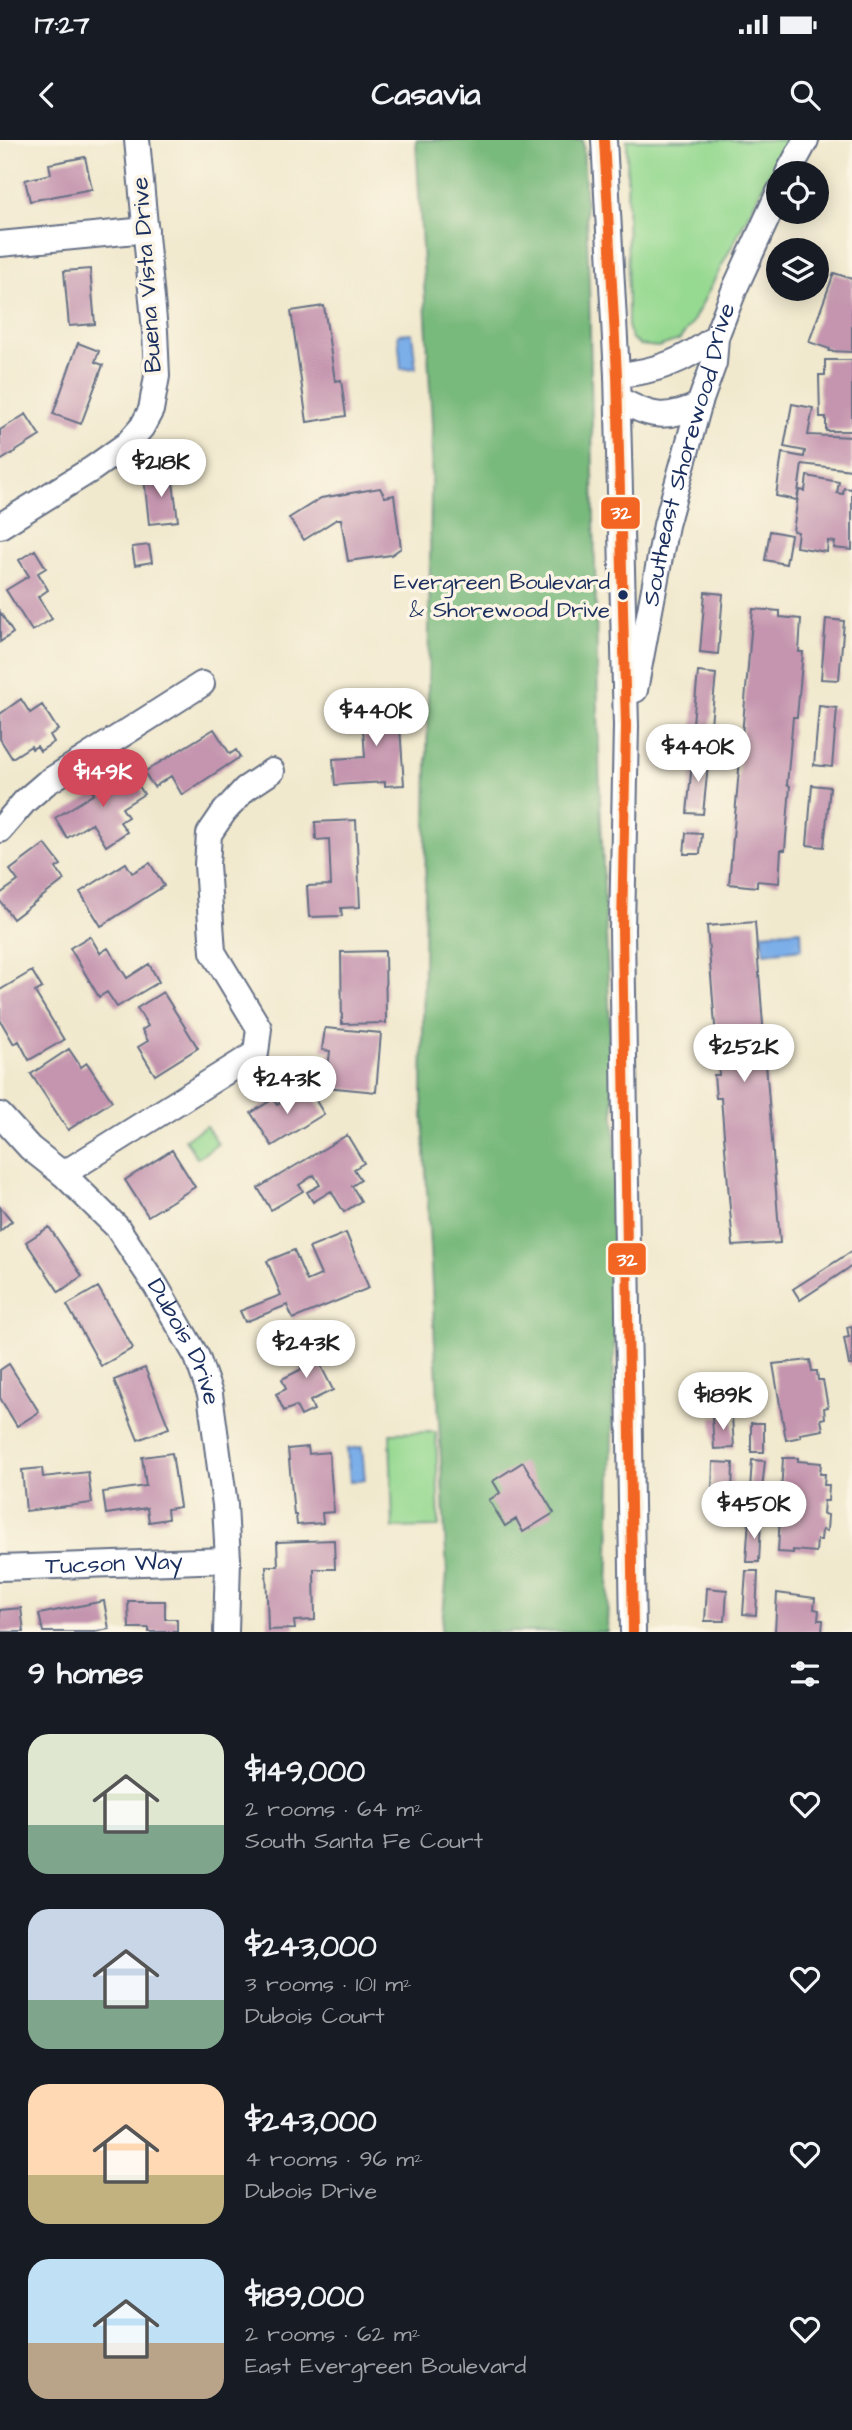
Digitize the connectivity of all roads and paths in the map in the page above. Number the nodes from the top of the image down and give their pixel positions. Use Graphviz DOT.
graph roads {
  1 [pos="137,140"];
  2 [pos="604,140"];
  3 [pos="806,140"];
  4 [pos="795,161"];
  5 [pos="766,220"];
  6 [pos="146,230"];
  7 [pos="0,244"];
  8 [pos="716,337"];
  9 [pos="618,387"];
  10 [pos="699,405"];
  11 [pos="0,526"];
  12 [pos="202,684"];
  13 [pos="626,726"];
  14 [pos="272,771"];
  15 [pos="0,830"];
  16 [pos="0,1115"];
  17 [pos="64,1174"];
  18 [pos="228,1560"];
  19 [pos="0,1568"];
  20 [pos="226,1632"];
  21 [pos="633,1632"];
  1 -- 6 [label="street, Buena Vista Drive"];
  2 -- 9 [label="street"];
  3 -- 4 [label="street"];
  5 -- 8 [label="street, Southeast Shorewood Drive"];
  6 -- 7 [label="street"];
  6 -- 11 [label="street, Buena Vista Drive"];
  8 -- 9 [label="street"];
  8 -- 10 [label="street, Southeast Shorewood Drive"];
  9 -- 10 [label="street"];
  9 -- 13 [label="street"];
  10 -- 13 [label="street, Southeast Shorewood Drive"];
  12 -- 15 [label="street"];
  13 -- 21 [label="street"];
  14 -- 17 [label="street"];
  16 -- 17 [label="street, Dubois Drive"];
  17 -- 18 [label="street, Dubois Drive"];
  18 -- 19 [label="street, Tucson Way"];
  18 -- 20 [label="street, Dubois Drive"];
}
